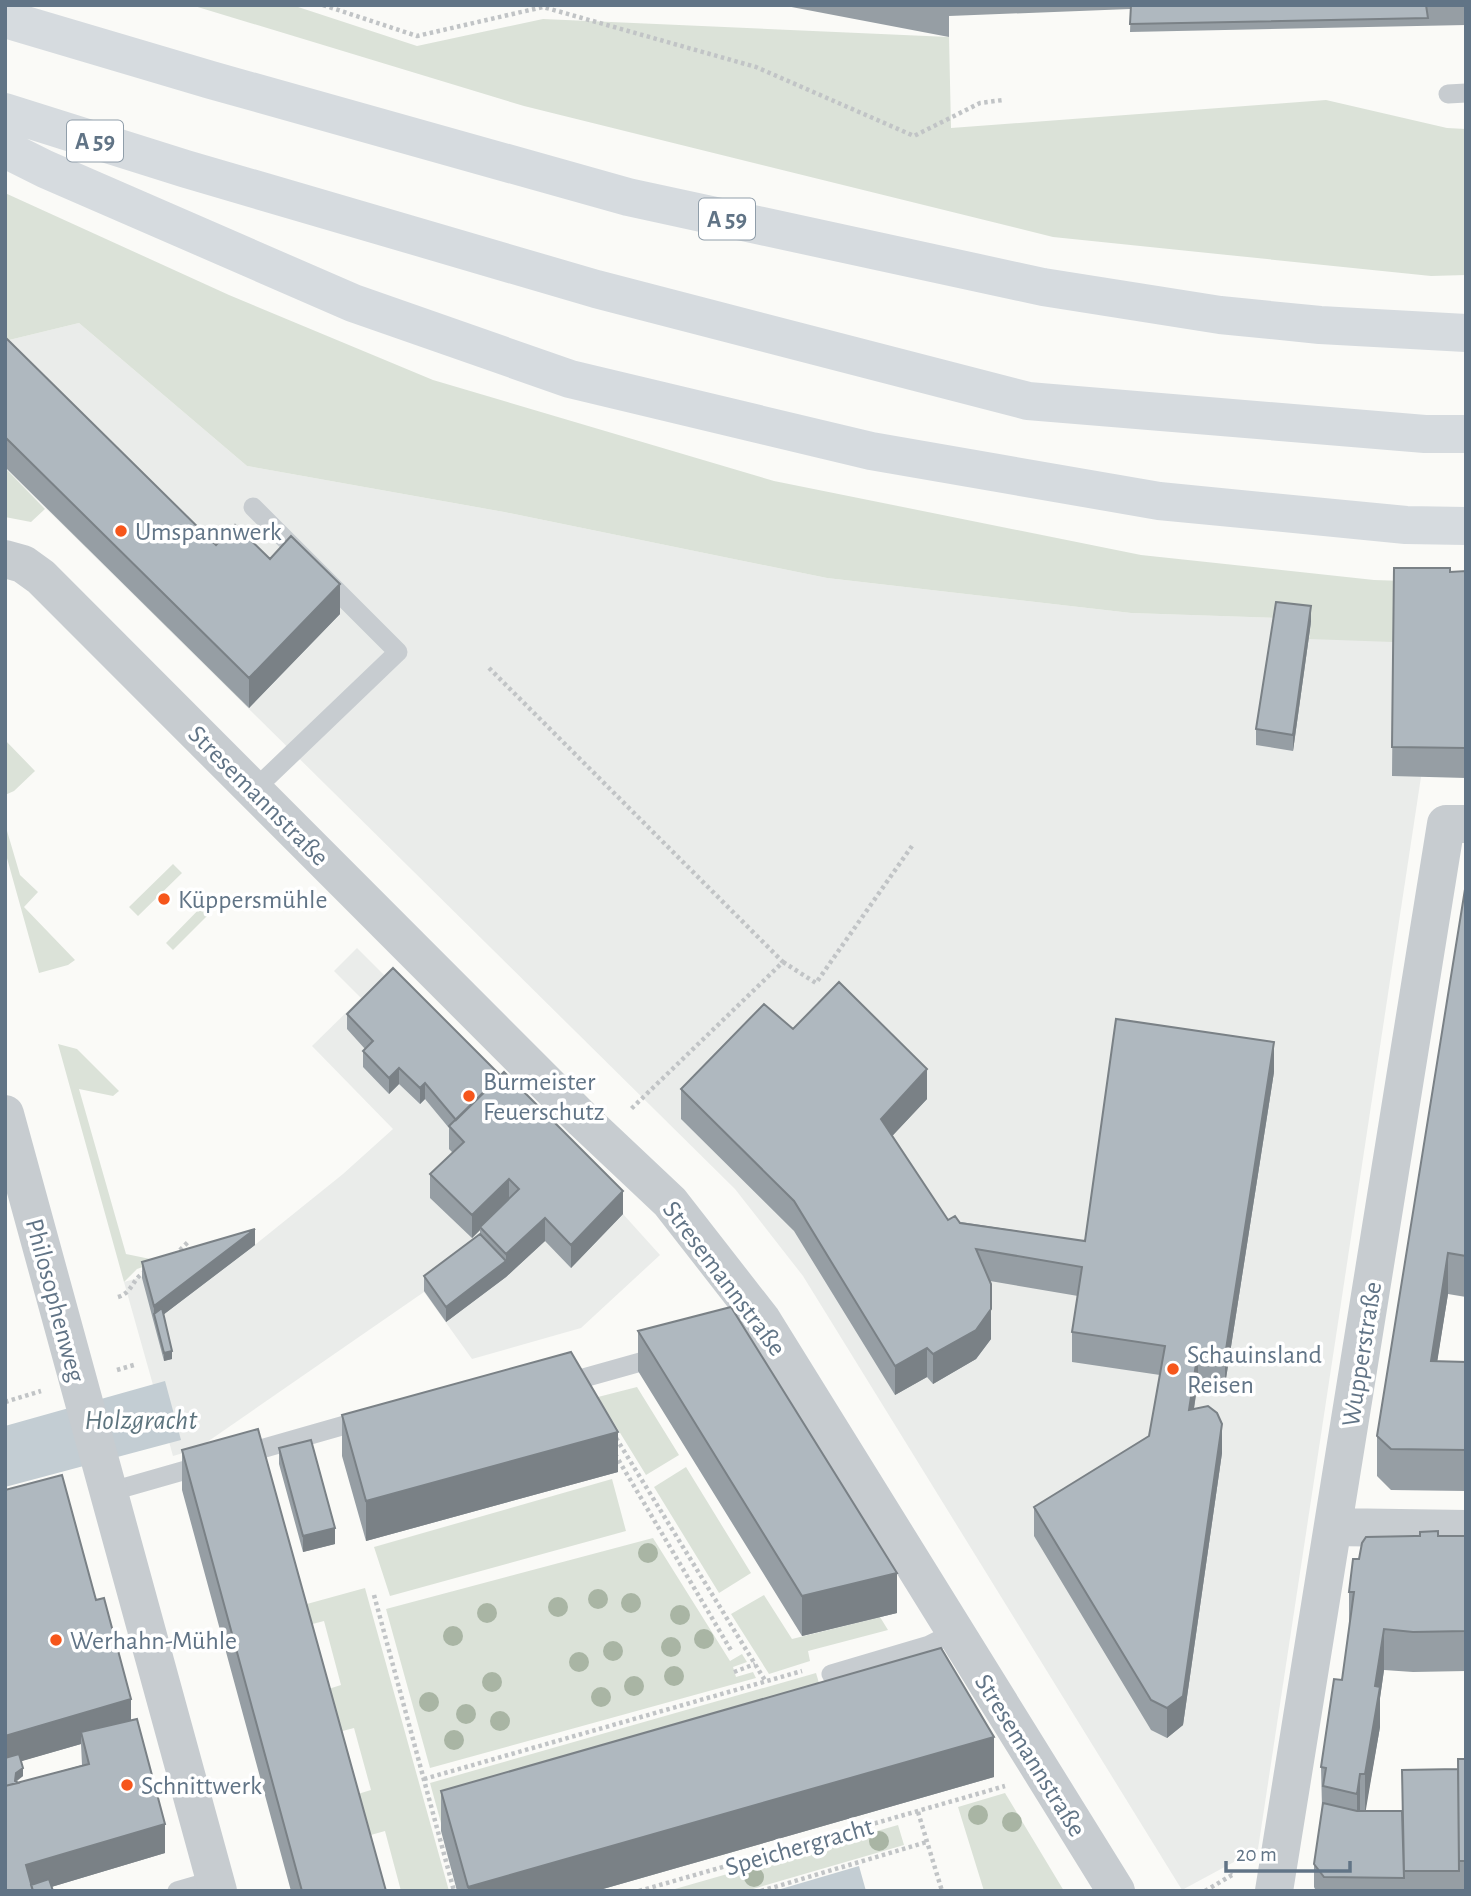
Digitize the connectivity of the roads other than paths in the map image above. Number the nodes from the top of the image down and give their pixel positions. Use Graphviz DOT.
graph roads {
  1 [pos="5,19"];
  2 [pos="5,112"];
  3 [pos="5,149"];
  4 [pos="1466,333"];
  5 [pos="1466,434"];
  6 [pos="253,507"];
  7 [pos="1466,526"];
  8 [pos="5,559"];
  9 [pos="254,790"];
  10 [pos="1456,824"];
  11 [pos="5,1114"];
  12 [pos="686,1350"];
  13 [pos="573,1383"];
  14 [pos="381,1414"];
  15 [pos="106,1484"];
  16 [pos="1334,1527"];
  17 [pos="1466,1529"];
  18 [pos="955,1632"];
  19 [pos="831,1674"];
  20 [pos="217,1885"];
  21 [pos="1274,1887"];
  22 [pos="177,1891"];
  23 [pos="1116,1891"];
  1 -- 4 [label="highway, A 59"];
  2 -- 5 [label="highway, A 59"];
  3 -- 7 [label="highway"];
  6 -- 9 [label="lane"];
  8 -- 9 [label="street, Stresemannstraße"];
  9 -- 18 [label="street, Stresemannstraße"];
  10 -- 16 [label="street, Wupperstraße"];
  11 -- 15 [label="street, Philosophenweg"];
  12 -- 13 [label="lane"];
  14 -- 15 [label="lane"];
  15 -- 20 [label="street, Philosophenweg"];
  16 -- 17 [label="street"];
  16 -- 21 [label="street, Wupperstraße"];
  18 -- 19 [label="lane"];
  18 -- 23 [label="street, Stresemannstraße"];
  20 -- 22 [label="lane"];
}
